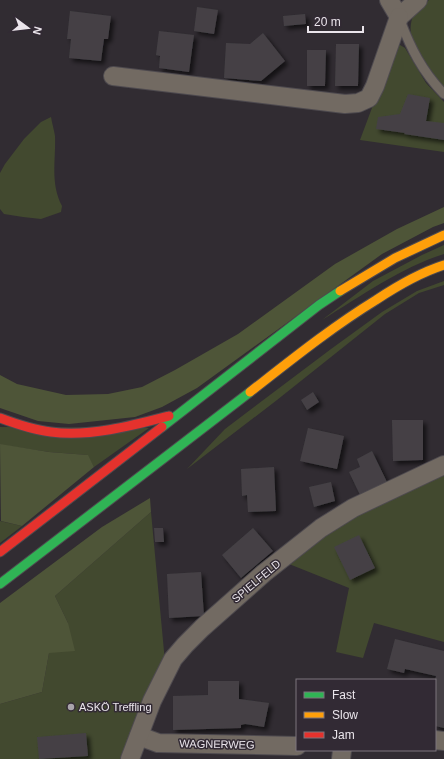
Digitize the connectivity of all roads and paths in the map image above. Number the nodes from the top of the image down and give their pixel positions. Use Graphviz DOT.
graph roads {
  1 [pos="389,0"];
  2 [pos="418,0"];
  3 [pos="399,17"];
  4 [pos="113,76"];
  5 [pos="444,94"];
  6 [pos="444,235"];
  7 [pos="443,265"];
  8 [pos="176,414"];
  9 [pos="0,418"];
  10 [pos="444,465"];
  11 [pos="0,552"];
  12 [pos="0,584"];
  13 [pos="139,736"];
  14 [pos="296,746"];
  15 [pos="130,759"];
  1 -- 3 [label="street"];
  2 -- 3 [label="street"];
  3 -- 4 [label="street"];
  3 -- 5 [label="lane"];
  6 -- 8 [label="highway"];
  7 -- 12 [label="highway"];
  8 -- 9 [label="highway"];
  8 -- 11 [label="highway"];
  10 -- 13 [label="street, SPIELFELD"];
  13 -- 14 [label="street, WAGNERWEG"];
  13 -- 15 [label="street, SPIELFELD"];
}
